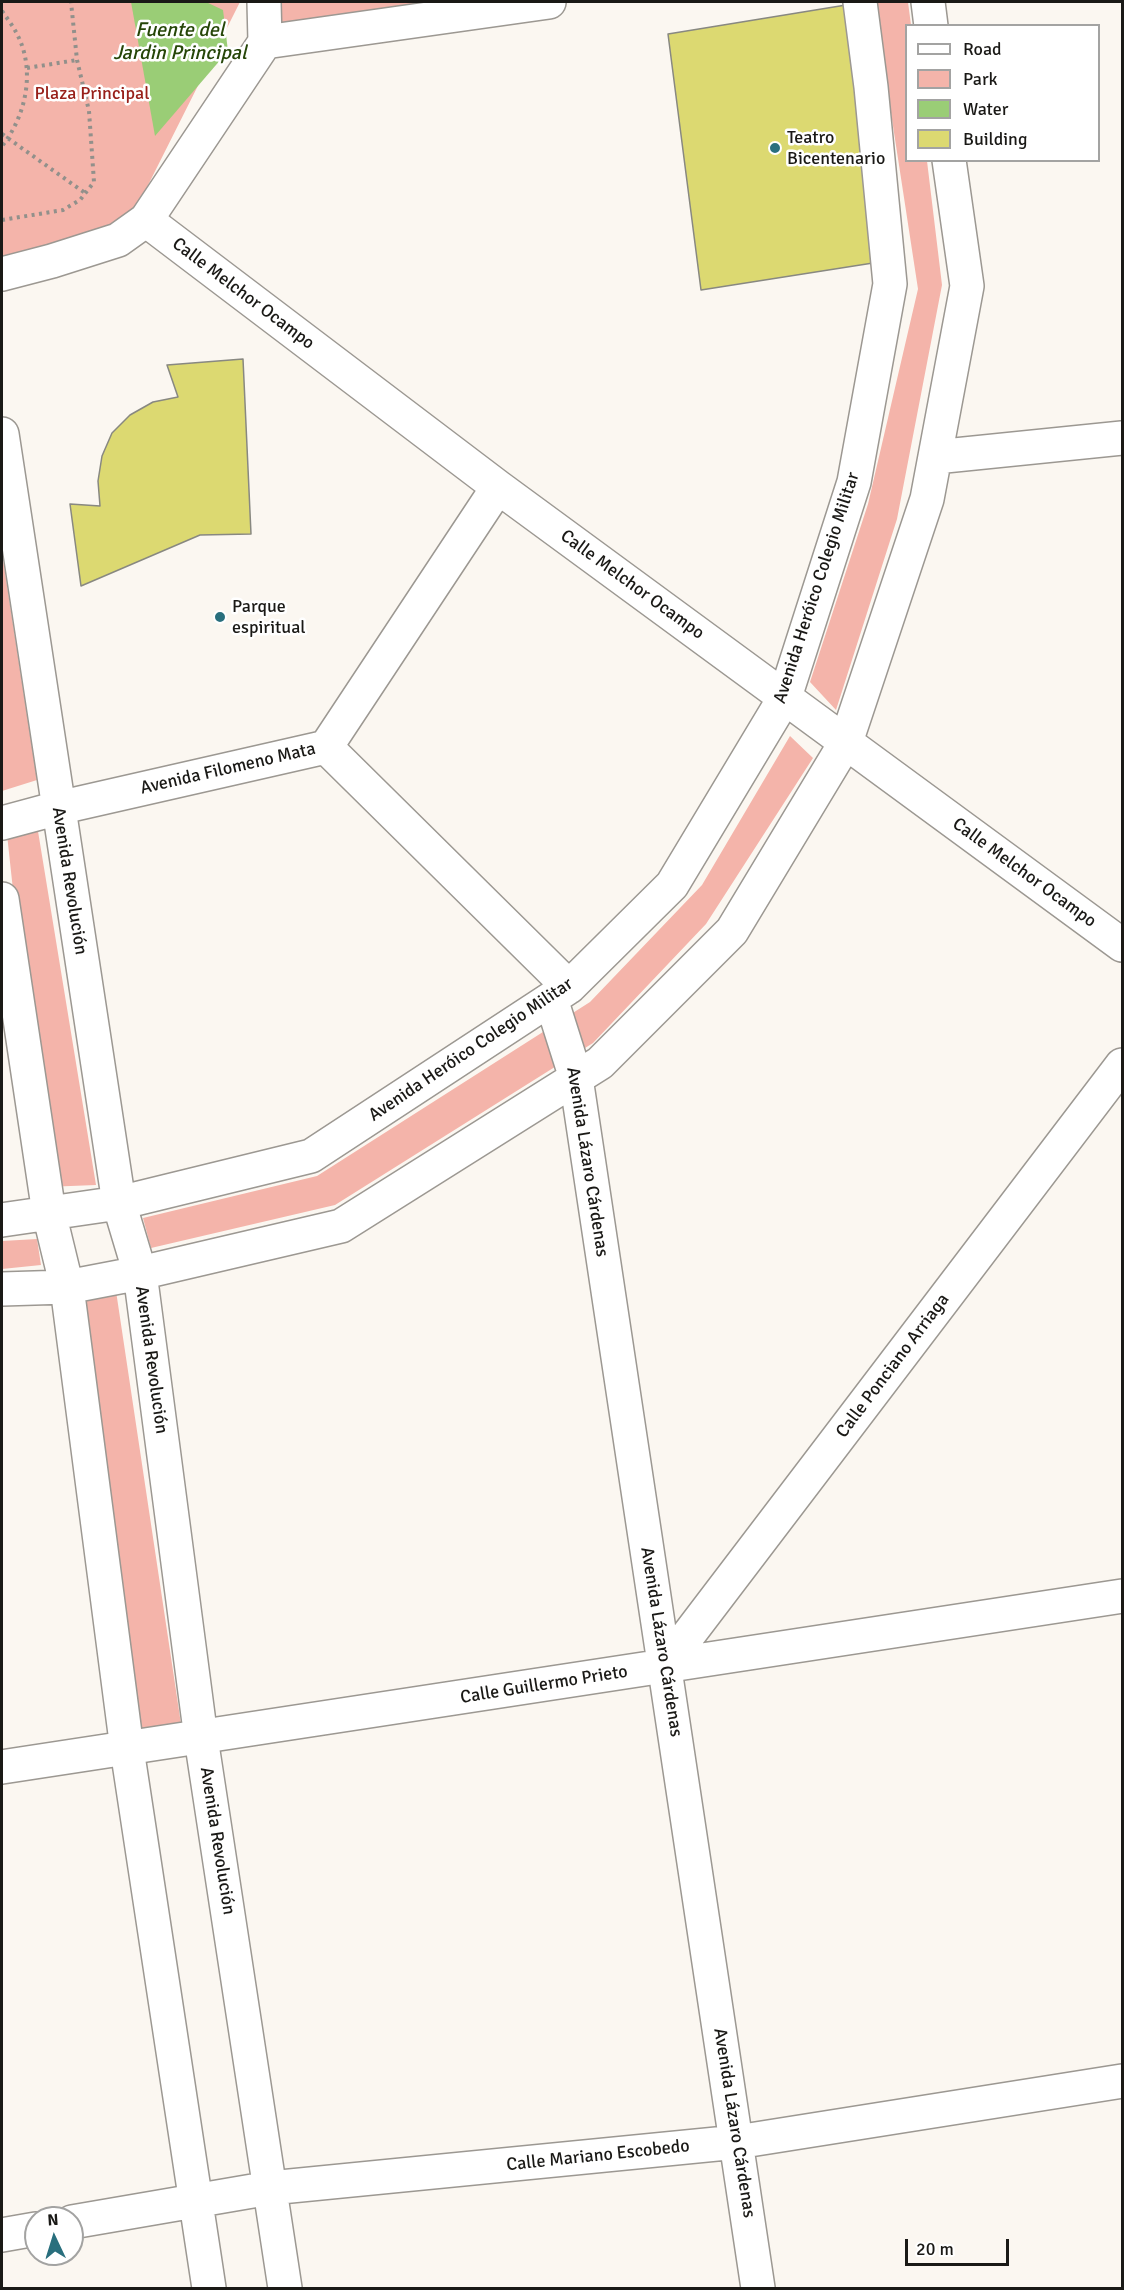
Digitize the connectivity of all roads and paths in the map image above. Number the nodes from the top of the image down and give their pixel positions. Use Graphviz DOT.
graph roads {
  1 [pos="264,2"];
  2 [pos="549,2"];
  3 [pos="860,2"];
  4 [pos="928,2"];
  5 [pos="71,3"];
  6 [pos="2,11"];
  7 [pos="931,24"];
  8 [pos="265,42"];
  9 [pos="77,60"];
  10 [pos="27,68"];
  11 [pos="2,134"];
  12 [pos="8,138"];
  13 [pos="2,146"];
  14 [pos="949,162"];
  15 [pos="85,193"];
  16 [pos="2,220"];
  17 [pos="146,220"];
  18 [pos="2,274"];
  19 [pos="2,434"];
  20 [pos="1122,438"];
  21 [pos="935,457"];
  22 [pos="498,487"];
  23 [pos="785,697"];
  24 [pos="846,742"];
  25 [pos="326,747"];
  26 [pos="58,808"];
  27 [pos="2,823"];
  28 [pos="2,899"];
  29 [pos="1122,945"];
  30 [pos="560,993"];
  31 [pos="1122,1065"];
  32 [pos="576,1078"];
  33 [pos="119,1203"];
  34 [pos="49,1213"];
  35 [pos="2,1220"];
  36 [pos="140,1273"];
  37 [pos="67,1287"];
  38 [pos="2,1289"];
  39 [pos="1122,1601"];
  40 [pos="664,1667"];
  41 [pos="201,1738"];
  42 [pos="127,1749"];
  43 [pos="2,1767"];
  44 [pos="1122,2081"];
  45 [pos="737,2142"];
  46 [pos="270,2188"];
  47 [pos="195,2200"];
  48 [pos="84,2220"];
  49 [pos="24,2231"];
  50 [pos="2,2235"];
  51 [pos="209,2289"];
  52 [pos="285,2289"];
  53 [pos="758,2289"];
  1 -- 8 [label="street"];
  2 -- 8 [label="street"];
  3 -- 23 [label="street, Avenida Heróico Colegio Militar"];
  4 -- 7 [label="street"];
  5 -- 9 [label="path"];
  6 -- 10 [label="path"];
  8 -- 17 [label="street"];
  9 -- 10 [label="path"];
  9 -- 15 [label="path"];
  10 -- 12 [label="path"];
  11 -- 12 [label="path"];
  12 -- 13 [label="path"];
  12 -- 15 [label="path"];
  14 -- 21 [label="street"];
  15 -- 16 [label="path"];
  17 -- 18 [label="street"];
  17 -- 22 [label="street, Calle Melchor Ocampo"];
  19 -- 26 [label="street, Avenida Revolución"];
  20 -- 21 [label="street"];
  21 -- 24 [label="street"];
  22 -- 23 [label="street, Calle Melchor Ocampo"];
  22 -- 25 [label="street, Avenida Filomeno Mata"];
  23 -- 24 [label="street, Calle Melchor Ocampo"];
  23 -- 30 [label="street, Avenida Heróico Colegio Militar"];
  24 -- 29 [label="street, Calle Melchor Ocampo"];
  24 -- 32 [label="street"];
  25 -- 26 [label="street, Avenida Filomeno Mata"];
  25 -- 30 [label="street"];
  26 -- 27 [label="street, Avenida Filomeno Mata"];
  26 -- 33 [label="street, Avenida Revolución"];
  28 -- 34 [label="street"];
  30 -- 32 [label="street, Avenida Lázaro Cárdenas"];
  30 -- 33 [label="street, Avenida Heróico Colegio Militar"];
  31 -- 40 [label="street, Calle Ponciano Arriaga"];
  32 -- 36 [label="street"];
  32 -- 40 [label="street, Avenida Lázaro Cárdenas"];
  33 -- 34 [label="street, Avenida Heróico Colegio Militar"];
  33 -- 36 [label="street, Avenida Revolución"];
  34 -- 35 [label="street, Avenida Heróico Colegio Militar"];
  34 -- 37 [label="street"];
  36 -- 37 [label="street"];
  36 -- 41 [label="street, Avenida Revolución"];
  37 -- 38 [label="street"];
  37 -- 42 [label="street"];
  39 -- 40 [label="street, Calle Guillermo Prieto"];
  40 -- 41 [label="street, Calle Guillermo Prieto"];
  40 -- 45 [label="street, Avenida Lázaro Cárdenas"];
  41 -- 42 [label="street, Calle Guillermo Prieto"];
  41 -- 46 [label="street, Avenida Revolución"];
  42 -- 43 [label="street, Calle Guillermo Prieto"];
  42 -- 47 [label="street"];
  44 -- 45 [label="street, Calle Mariano Escobedo"];
  45 -- 46 [label="street, Calle Mariano Escobedo"];
  45 -- 53 [label="street, Avenida Lázaro Cárdenas"];
  46 -- 47 [label="street, Calle Mariano Escobedo"];
  46 -- 52 [label="street, Avenida Revolución"];
  47 -- 48 [label="street, Calle Mariano Escobedo"];
  47 -- 51 [label="street"];
  49 -- 50 [label="street"];
}
